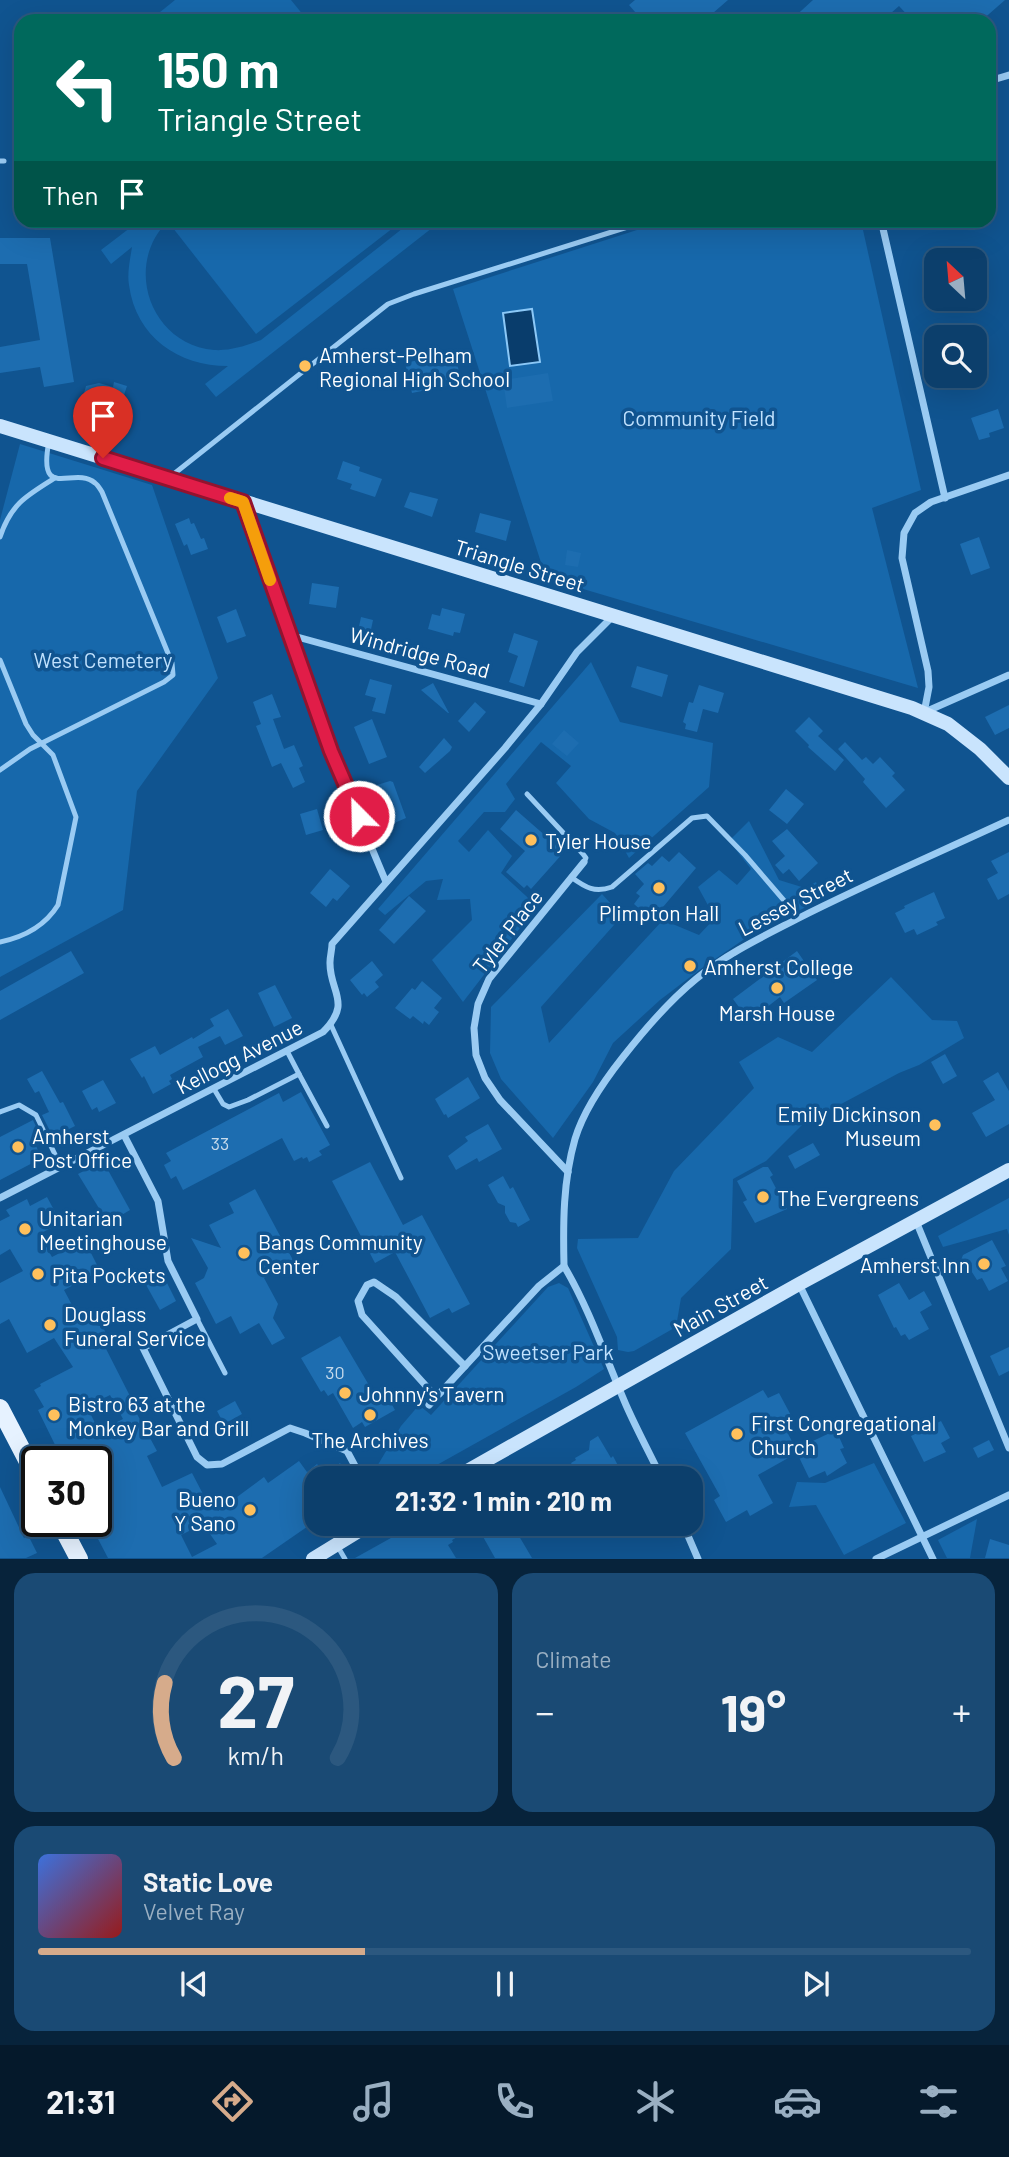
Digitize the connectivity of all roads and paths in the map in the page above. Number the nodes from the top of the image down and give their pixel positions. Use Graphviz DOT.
graph roads {
  1 [pos="624,228"];
  2 [pos="883,228"];
  3 [pos="0,426"];
  4 [pos="50,441"];
  5 [pos="1009,475"];
  6 [pos="55,478"];
  7 [pos="168,479"];
  8 [pos="945,498"];
  9 [pos="243,502"];
  10 [pos="0,537"];
  11 [pos="614,615"];
  12 [pos="289,635"];
  13 [pos="0,660"];
  14 [pos="1009,675"];
  15 [pos="541,704"];
  16 [pos="924,713"];
  17 [pos="41,743"];
  18 [pos="0,770"];
  19 [pos="1009,778"];
  20 [pos="527,794"];
  21 [pos="1009,820"];
  22 [pos="584,862"];
  23 [pos="571,877"];
  24 [pos="386,882"];
  25 [pos="799,918"];
  26 [pos="0,942"];
  27 [pos="331,1025"];
  28 [pos="287,1051"];
  29 [pos="299,1074"];
  30 [pos="214,1089"];
  31 [pos="0,1112"];
  32 [pos="327,1126"];
  33 [pos="124,1135"];
  34 [pos="61,1167"];
  35 [pos="1009,1170"];
  36 [pos="568,1172"];
  37 [pos="401,1178"];
  38 [pos="0,1198"];
  39 [pos="916,1221"];
  40 [pos="564,1266"];
  41 [pos="799,1284"];
  42 [pos="197,1319"];
  43 [pos="465,1366"];
  44 [pos="225,1373"];
  45 [pos="618,1386"];
  46 [pos="436,1398"];
  47 [pos="429,1405"];
  48 [pos="0,1408"];
  49 [pos="21,1448"];
  50 [pos="1009,1448"];
  51 [pos="355,1466"];
  52 [pos="476,1466"];
  53 [pos="656,1466"];
  54 [pos="1009,1494"];
  55 [pos="350,1536"];
  56 [pos="688,1536"];
  57 [pos="922,1536"];
  58 [pos="67,1537"];
  59 [pos="336,1544"];
  60 [pos="79,1559"];
  61 [pos="313,1559"];
  62 [pos="345,1559"];
  63 [pos="698,1559"];
  64 [pos="876,1559"];
  65 [pos="933,1559"];
  1 -- 7 [label="lane"];
  2 -- 8 [label="street"];
  3 -- 4 [label="main road, Triangle Street"];
  4 -- 6 [label="lane"];
  4 -- 7 [label="main road, Triangle Street"];
  5 -- 8 [label="street"];
  6 -- 10 [label="lane"];
  6 -- 17 [label="lane"];
  7 -- 9 [label="main road, Triangle Street"];
  8 -- 16 [label="street"];
  9 -- 11 [label="main road, Triangle Street"];
  9 -- 12 [label="street"];
  11 -- 15 [label="street, Kellogg Avenue"];
  11 -- 16 [label="main road, Triangle Street"];
  12 -- 15 [label="street, Windridge Road"];
  12 -- 24 [label="street"];
  13 -- 17 [label="lane"];
  14 -- 16 [label="street"];
  15 -- 24 [label="street, Kellogg Avenue"];
  16 -- 19 [label="main road, Triangle Street"];
  17 -- 18 [label="lane"];
  17 -- 26 [label="lane"];
  20 -- 22 [label="lane, Tyler Place"];
  21 -- 25 [label="street, Lessey Street"];
  22 -- 23 [label="street, Tyler Place"];
  23 -- 25 [label="lane"];
  23 -- 36 [label="street, Tyler Place"];
  24 -- 27 [label="street, Kellogg Avenue"];
  25 -- 36 [label="street, Lessey Street"];
  27 -- 28 [label="street, Kellogg Avenue"];
  27 -- 37 [label="lane"];
  28 -- 29 [label="lane"];
  28 -- 30 [label="street, Kellogg Avenue"];
  29 -- 30 [label="lane"];
  29 -- 32 [label="lane"];
  30 -- 33 [label="street, Kellogg Avenue"];
  31 -- 34 [label="lane"];
  33 -- 34 [label="street, Kellogg Avenue"];
  33 -- 42 [label="street"];
  34 -- 38 [label="street, Kellogg Avenue"];
  35 -- 39 [label="main road, Main Street"];
  36 -- 40 [label="street, Lessey Street"];
  39 -- 41 [label="main road, Main Street"];
  39 -- 50 [label="street"];
  40 -- 43 [label="street"];
  40 -- 45 [label="street"];
  41 -- 45 [label="main road, Main Street"];
  41 -- 57 [label="street"];
  42 -- 44 [label="lane"];
  42 -- 51 [label="street"];
  43 -- 46 [label="street"];
  43 -- 46 [label="street"];
  45 -- 52 [label="main road, Main Street"];
  45 -- 53 [label="street"];
  46 -- 47 [label="street"];
  48 -- 49 [label="main road"];
  54 -- 57 [label="street"];
  55 -- 59 [label="main road"];
  56 -- 63 [label="street"];
  57 -- 64 [label="street"];
  57 -- 65 [label="street"];
  58 -- 60 [label="main road"];
  59 -- 61 [label="main road"];
  59 -- 62 [label="lane"];
}
